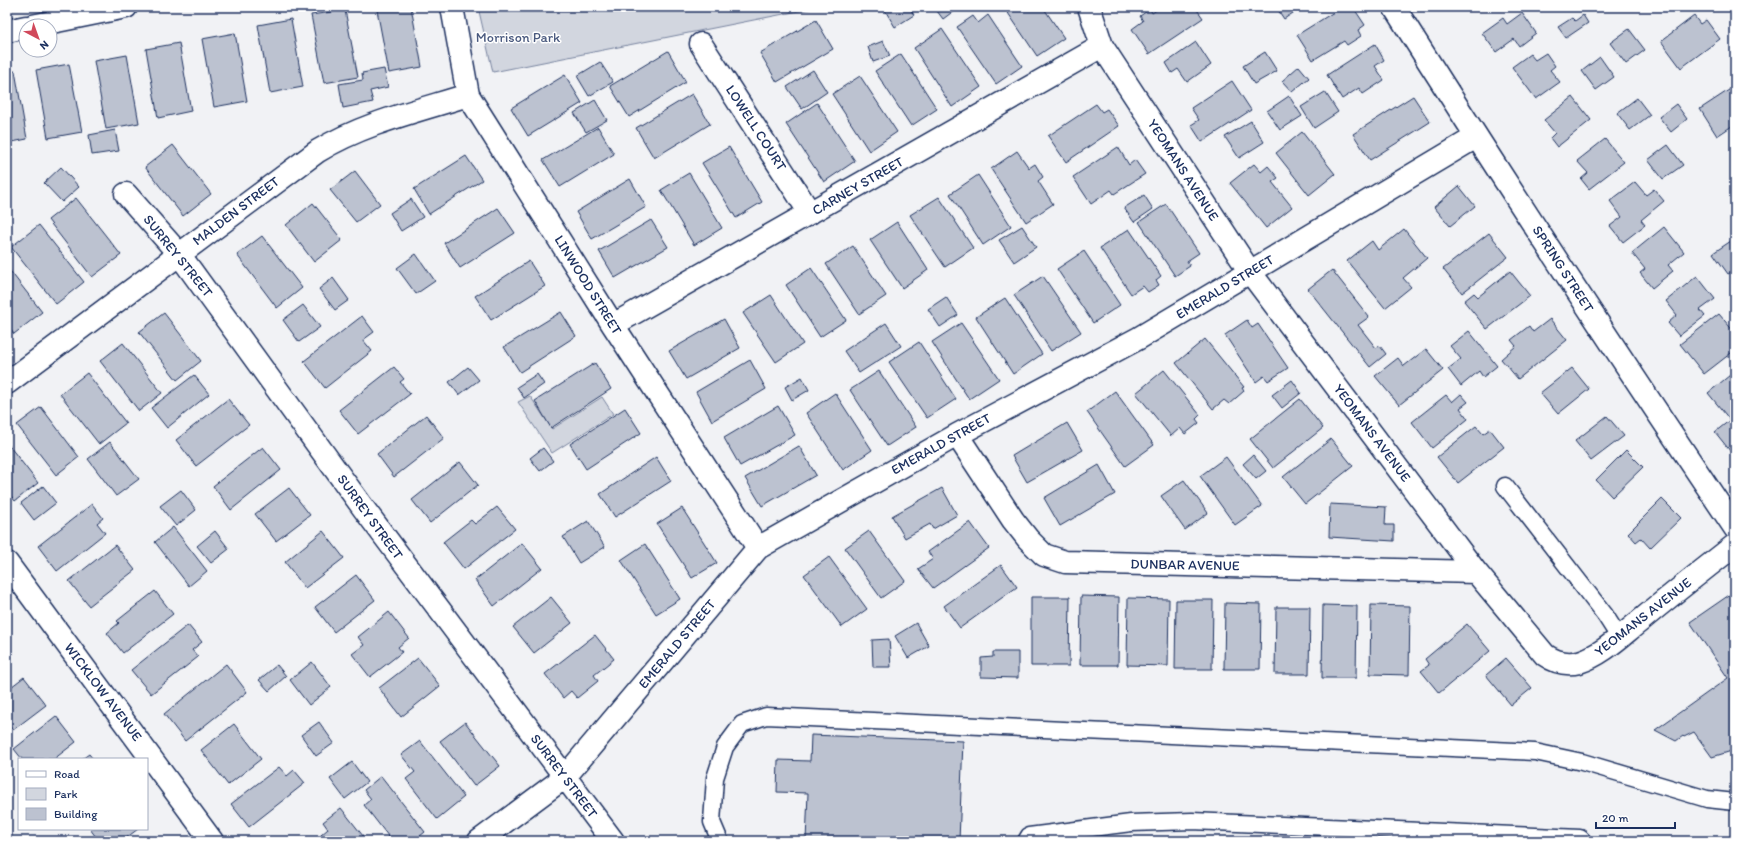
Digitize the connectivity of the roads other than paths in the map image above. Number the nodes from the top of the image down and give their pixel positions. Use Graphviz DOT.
graph roads {
  1 [pos="126,7"];
  2 [pos="452,7"];
  3 [pos="1089,7"];
  4 [pos="1394,7"];
  5 [pos="58,21"];
  6 [pos="18,29"];
  7 [pos="7,31"];
  8 [pos="701,44"];
  9 [pos="1102,46"];
  10 [pos="468,95"];
  11 [pos="1476,137"];
  12 [pos="126,194"];
  13 [pos="810,213"];
  14 [pos="179,254"];
  15 [pos="1250,272"];
  16 [pos="613,325"];
  17 [pos="7,383"];
  18 [pos="957,435"];
  19 [pos="1505,486"];
  20 [pos="1735,528"];
  21 [pos="1735,544"];
  22 [pos="758,548"];
  23 [pos="7,563"];
  24 [pos="1476,572"];
  25 [pos="1619,637"];
  26 [pos="565,777"];
  27 [pos="1735,802"];
  28 [pos="212,841"];
  29 [pos="479,841"];
  30 [pos="613,841"];
  31 [pos="720,841"];
  32 [pos="1026,841"];
  33 [pos="1583,841"];
  1 -- 5 [label="street"];
  2 -- 10 [label="street, LINWOOD STREET"];
  3 -- 9 [label="street, YEOMANS AVENUE"];
  4 -- 11 [label="street, SPRING STREET"];
  6 -- 7 [label="street"];
  8 -- 13 [label="street, LOWELL COURT"];
  9 -- 13 [label="street, CARNEY STREET"];
  9 -- 15 [label="street, YEOMANS AVENUE"];
  10 -- 14 [label="street, MALDEN STREET"];
  10 -- 16 [label="street, LINWOOD STREET"];
  11 -- 15 [label="street, EMERALD STREET"];
  11 -- 20 [label="street, SPRING STREET"];
  12 -- 14 [label="street, SURREY STREET"];
  13 -- 16 [label="street, CARNEY STREET"];
  14 -- 17 [label="street, MALDEN STREET"];
  14 -- 26 [label="street, SURREY STREET"];
  15 -- 18 [label="street, EMERALD STREET"];
  15 -- 24 [label="street, YEOMANS AVENUE"];
  16 -- 22 [label="street, LINWOOD STREET"];
  18 -- 22 [label="street, EMERALD STREET"];
  18 -- 24 [label="street, DUNBAR AVENUE"];
  19 -- 25 [label="lane"];
  21 -- 25 [label="street, YEOMANS AVENUE"];
  22 -- 26 [label="street, EMERALD STREET"];
  23 -- 28 [label="street, WICKLOW AVENUE"];
  24 -- 25 [label="street, YEOMANS AVENUE"];
  26 -- 29 [label="street, EMERALD STREET"];
  26 -- 30 [label="street, SURREY STREET"];
  27 -- 31 [label="lane"];
  32 -- 33 [label="lane"];
}
